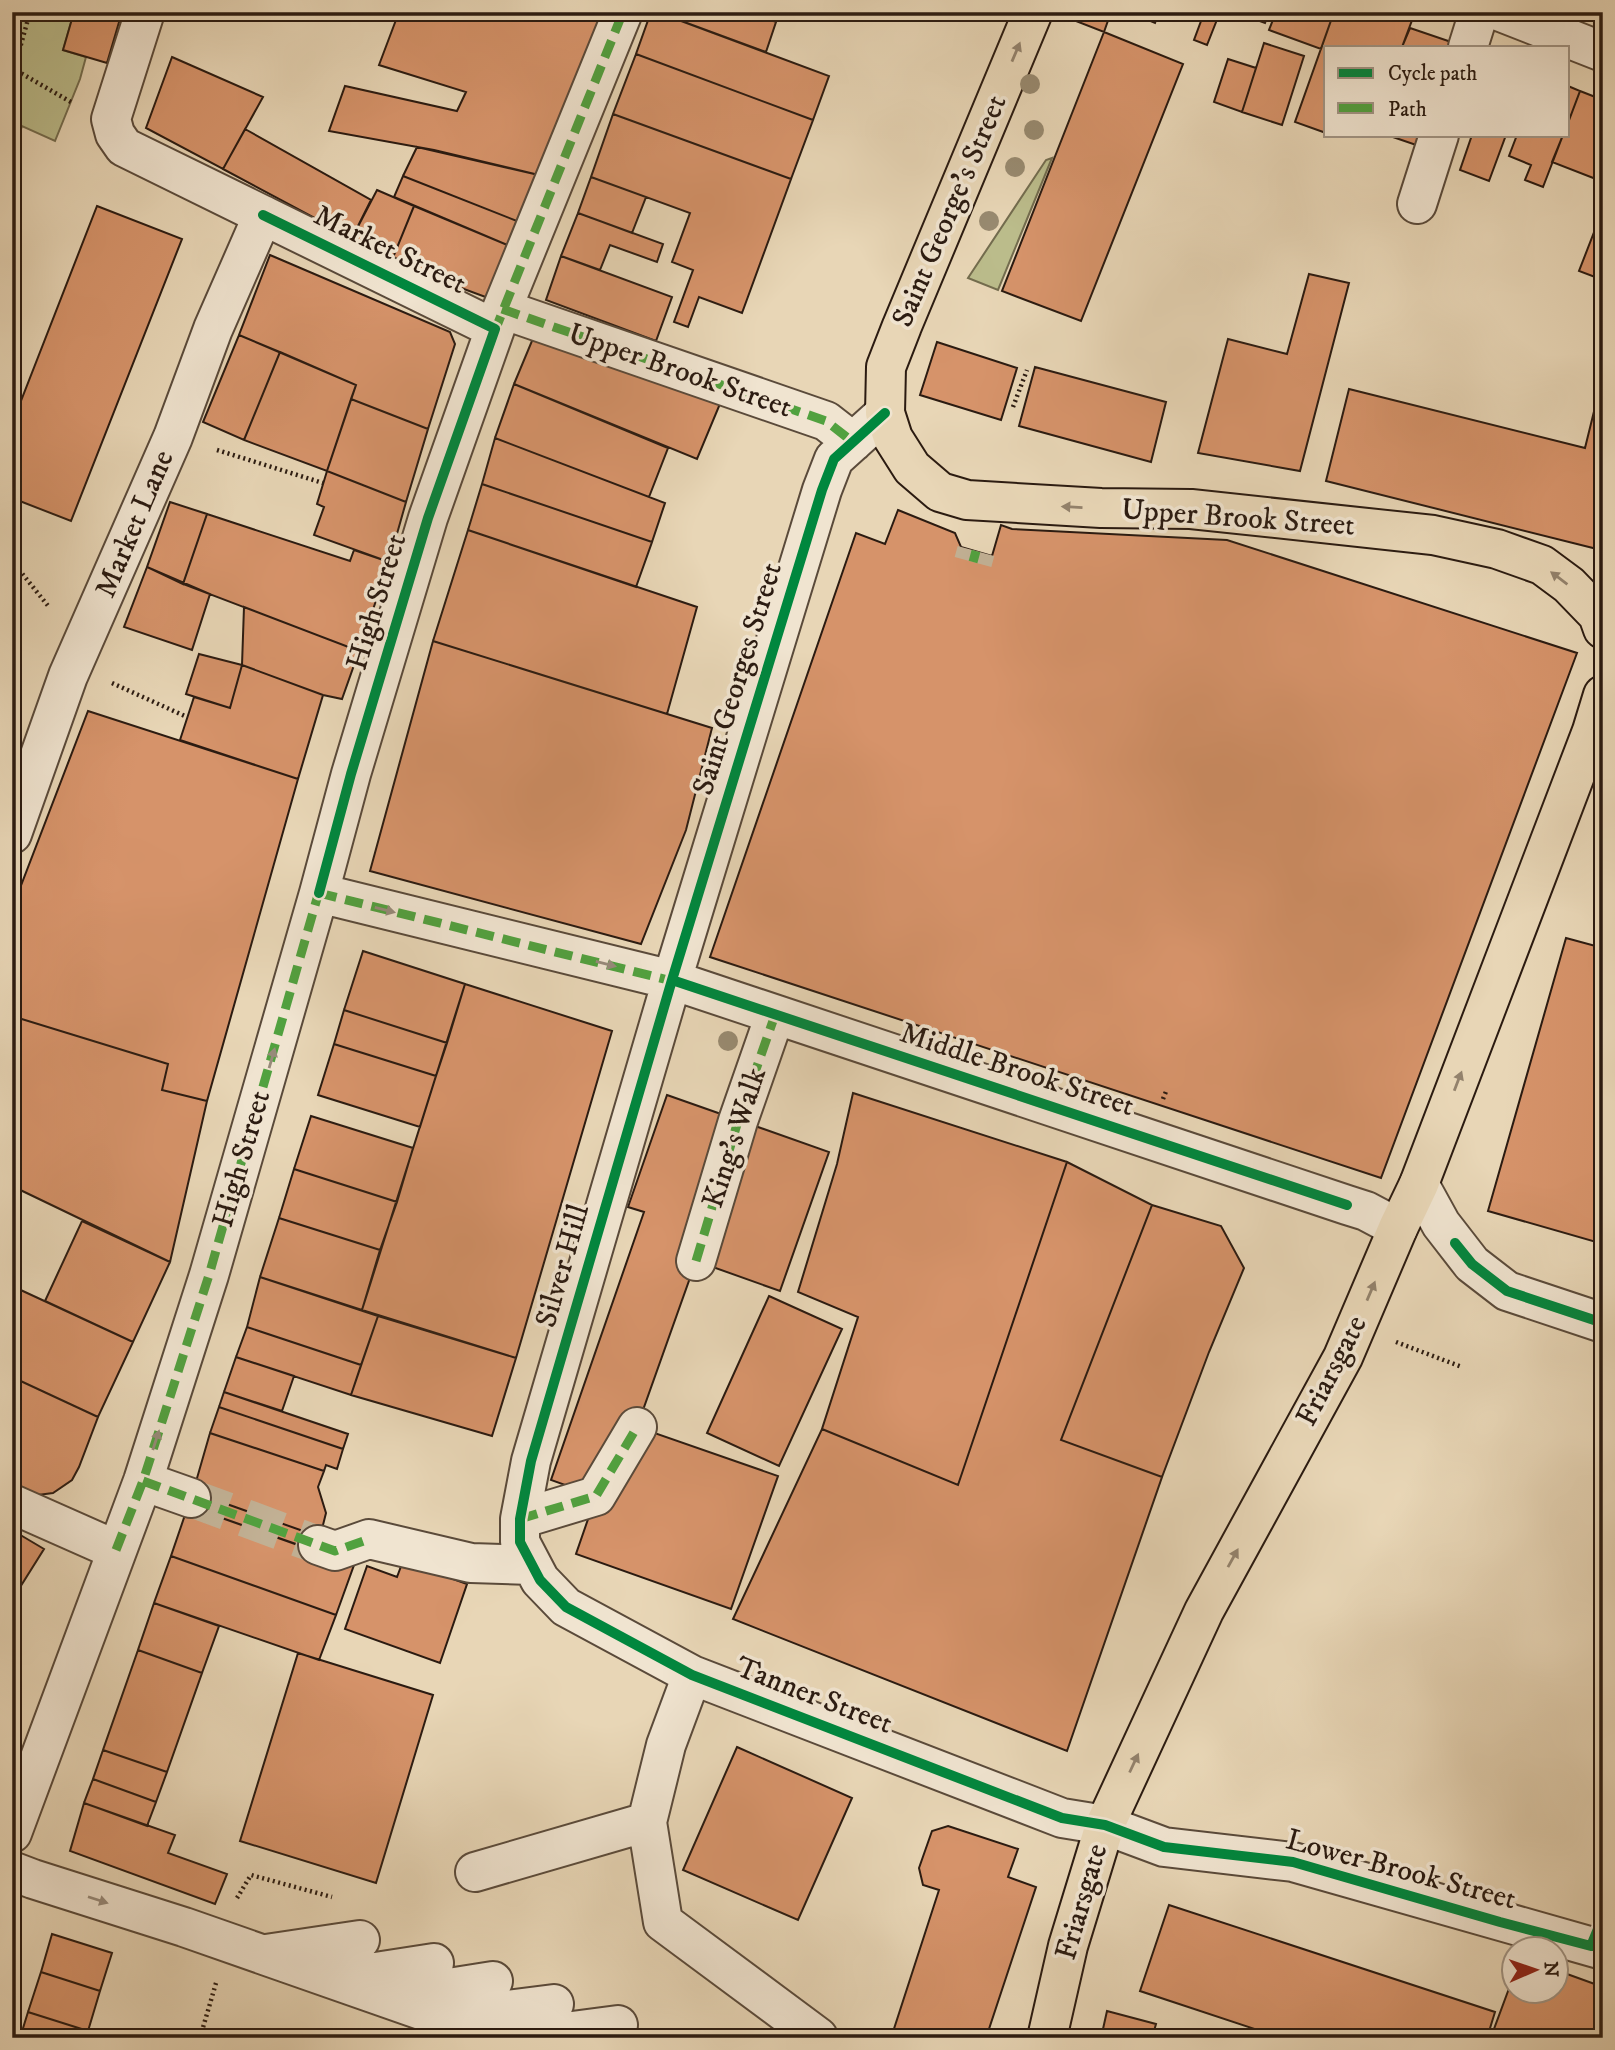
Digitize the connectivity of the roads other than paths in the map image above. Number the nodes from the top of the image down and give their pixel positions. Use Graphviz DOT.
graph roads {
  1 [pos="145,12"];
  2 [pos="623,12"];
  3 [pos="1033,12"];
  4 [pos="1479,12"];
  5 [pos="1501,12"];
  6 [pos="1468,46"];
  7 [pos="1603,52"];
  8 [pos="1439,136"];
  9 [pos="1417,204"];
  10 [pos="262,215"];
  11 [pos="499,319"];
  12 [pos="885,413"];
  13 [pos="853,442"];
  14 [pos="1603,628"];
  15 [pos="1603,695"];
  16 [pos="1597,732"];
  17 [pos="12,834"];
  18 [pos="319,894"];
  19 [pos="672,980"];
  20 [pos="775,1015"];
  21 [pos="1419,1184"];
  22 [pos="1398,1228"];
  23 [pos="696,1261"];
  24 [pos="1603,1323"];
  25 [pos="637,1427"];
  26 [pos="143,1481"];
  27 [pos="191,1498"];
  28 [pos="12,1504"];
  29 [pos="520,1519"];
  30 [pos="318,1545"];
  31 [pos="117,1550"];
  32 [pos="531,1565"];
  33 [pos="692,1675"];
  34 [pos="647,1822"];
  35 [pos="1105,1825"];
  36 [pos="12,1833"];
  37 [pos="12,1871"];
  38 [pos="475,1872"];
  39 [pos="1599,1938"];
  40 [pos="360,1940"];
  41 [pos="260,1954"];
  42 [pos="434,1963"];
  43 [pos="331,1979"];
  44 [pos="493,1981"];
  45 [pos="387,1998"];
  46 [pos="554,2004"];
  47 [pos="445,2018"];
  48 [pos="618,2025"];
  49 [pos="808,2037"];
  50 [pos="501,2038"];
  51 [pos="519,2038"];
  52 [pos="1046,2038"];
  1 -- 10 [label="street, Market Street"];
  2 -- 11 [label="street, High Street"];
  12 -- 3 [label="main road, Saint George's Street, one-way"];
  4 -- 6 [label="street"];
  5 -- 7 [label="street"];
  8 -- 9 [label="street"];
  10 -- 11 [label="street, Market Street"];
  10 -- 17 [label="street, Market Lane"];
  11 -- 13 [label="street, Upper Brook Street"];
  11 -- 18 [label="street, High Street"];
  12 -- 13 [label="street, Saint Georges Street"];
  14 -- 12 [label="main road, Upper Brook Street, one-way"];
  13 -- 19 [label="street, Saint Georges Street"];
  15 -- 16 [label="main road, Friarsgate"];
  21 -- 16 [label="main road, Friarsgate, one-way"];
  18 -- 19 [label="street, Middle Brook Street, one-way"];
  26 -- 18 [label="street, High Street, one-way"];
  19 -- 20 [label="street, Middle Brook Street"];
  19 -- 29 [label="street, Silver Hill"];
  20 -- 22 [label="street, Middle Brook Street"];
  20 -- 23 [label="street, King's Walk"];
  21 -- 22 [label="main road, Friarsgate"];
  21 -- 24 [label="street"];
  35 -- 22 [label="main road, Friarsgate, one-way"];
  25 -- 29 [label="street"];
  26 -- 27 [label="street"];
  26 -- 31 [label="street, High Street"];
  28 -- 31 [label="street"];
  29 -- 32 [label="street, Silver Hill"];
  30 -- 32 [label="street"];
  31 -- 36 [label="street, High Street"];
  32 -- 33 [label="street, Tanner Street"];
  33 -- 34 [label="street"];
  33 -- 35 [label="street, Tanner Street"];
  34 -- 38 [label="street"];
  34 -- 49 [label="street"];
  35 -- 39 [label="street, Lower Brook Street"];
  35 -- 52 [label="main road, Friarsgate"];
  37 -- 41 [label="street, one-way"];
  40 -- 41 [label="street"];
  41 -- 43 [label="street"];
  42 -- 43 [label="street"];
  43 -- 45 [label="street"];
  44 -- 45 [label="street"];
  45 -- 47 [label="street"];
  46 -- 47 [label="street"];
  47 -- 50 [label="street"];
  48 -- 51 [label="street"];
}
